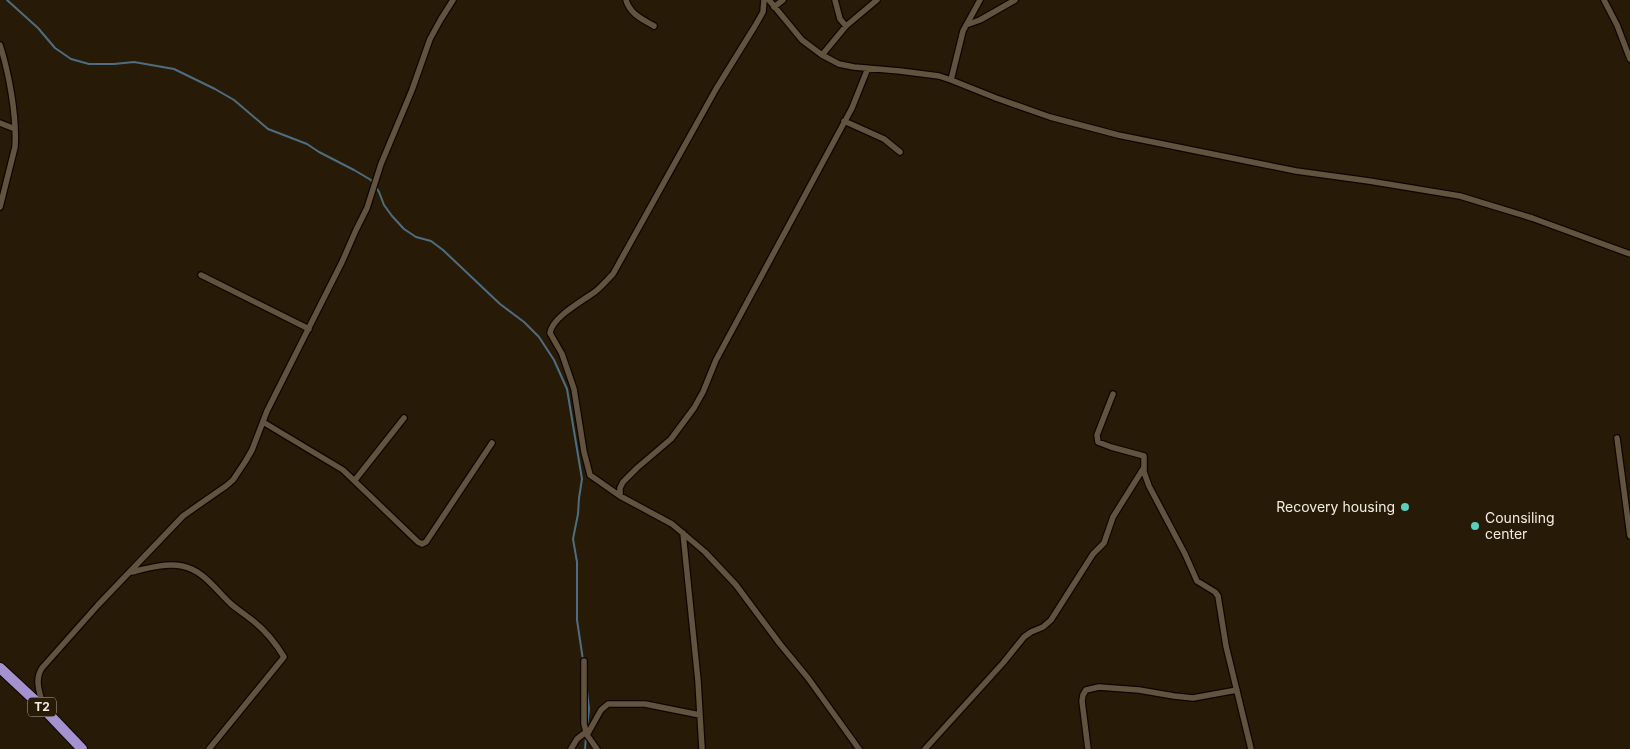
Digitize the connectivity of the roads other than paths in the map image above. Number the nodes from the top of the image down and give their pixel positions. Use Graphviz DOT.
graph roads {
  1 [pos="453,0"];
  2 [pos="626,0"];
  3 [pos="764,0"];
  4 [pos="769,0"];
  5 [pos="783,0"];
  6 [pos="834,0"];
  7 [pos="877,0"];
  8 [pos="980,0"];
  9 [pos="1015,0"];
  10 [pos="1604,0"];
  11 [pos="774,7"];
  12 [pos="966,25"];
  13 [pos="654,26"];
  14 [pos="846,26"];
  15 [pos="0,45"];
  16 [pos="822,55"];
  17 [pos="1630,60"];
  18 [pos="868,68"];
  19 [pos="951,80"];
  20 [pos="844,121"];
  21 [pos="0,123"];
  22 [pos="15,129"];
  23 [pos="900,152"];
  24 [pos="0,207"];
  25 [pos="1630,254"];
  26 [pos="201,275"];
  27 [pos="309,329"];
  28 [pos="1112,394"];
  29 [pos="404,418"];
  30 [pos="263,422"];
  31 [pos="1617,438"];
  32 [pos="492,443"];
  33 [pos="1144,468"];
  34 [pos="355,480"];
  35 [pos="620,496"];
  36 [pos="683,533"];
  37 [pos="1630,536"];
  38 [pos="131,572"];
  39 [pos="584,661"];
  40 [pos="0,668"];
  41 [pos="1237,690"];
  42 [pos="43,708"];
  43 [pos="700,715"];
  44 [pos="586,734"];
  45 [pos="82,749"];
  46 [pos="209,749"];
  47 [pos="571,749"];
  48 [pos="597,749"];
  49 [pos="702,749"];
  50 [pos="859,749"];
  51 [pos="925,749"];
  52 [pos="1088,749"];
  53 [pos="1252,749"];
  1 -- 27 [label="street"];
  2 -- 13 [label="street"];
  3 -- 35 [label="street"];
  4 -- 11 [label="street"];
  5 -- 11 [label="street"];
  6 -- 14 [label="street"];
  7 -- 14 [label="street"];
  8 -- 12 [label="street"];
  9 -- 12 [label="street"];
  10 -- 17 [label="street"];
  11 -- 16 [label="street"];
  12 -- 19 [label="street"];
  14 -- 16 [label="street"];
  15 -- 22 [label="street"];
  16 -- 18 [label="street"];
  18 -- 19 [label="street"];
  18 -- 20 [label="street"];
  19 -- 25 [label="street"];
  20 -- 23 [label="street"];
  20 -- 35 [label="street"];
  21 -- 22 [label="street"];
  22 -- 24 [label="street"];
  26 -- 27 [label="street"];
  27 -- 30 [label="street"];
  28 -- 33 [label="street"];
  29 -- 34 [label="street"];
  30 -- 34 [label="street"];
  30 -- 38 [label="street"];
  31 -- 37 [label="street"];
  32 -- 34 [label="street"];
  33 -- 41 [label="street"];
  33 -- 51 [label="street"];
  35 -- 36 [label="street"];
  36 -- 43 [label="street"];
  36 -- 50 [label="street"];
  38 -- 42 [label="street"];
  38 -- 46 [label="street"];
  39 -- 44 [label="street"];
  40 -- 42 [label="highway, T2"];
  41 -- 52 [label="street"];
  41 -- 53 [label="street"];
  42 -- 45 [label="highway, T2"];
  43 -- 44 [label="street"];
  43 -- 49 [label="street"];
  44 -- 47 [label="street"];
  44 -- 48 [label="street"];
}
